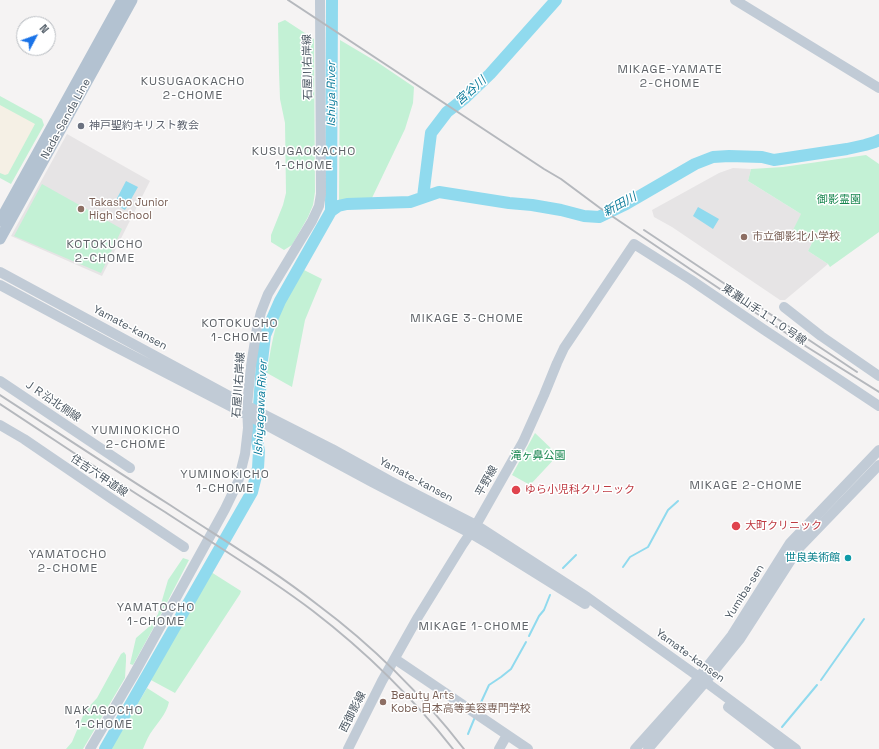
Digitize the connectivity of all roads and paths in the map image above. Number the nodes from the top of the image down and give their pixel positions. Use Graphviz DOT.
graph roads {
  1 [pos="122,0"];
  2 [pos="132,0"];
  3 [pos="320,0"];
  4 [pos="735,0"];
  5 [pos="746,3"];
  6 [pos="879,88"];
  7 [pos="0,221"];
  8 [pos="0,239"];
  9 [pos="634,244"];
  10 [pos="0,272"];
  11 [pos="0,285"];
  12 [pos="784,307"];
  13 [pos="879,376"];
  14 [pos="0,381"];
  15 [pos="879,406"];
  16 [pos="251,413"];
  17 [pos="0,424"];
  18 [pos="879,450"];
  19 [pos="879,465"];
  20 [pos="130,468"];
  21 [pos="473,529"];
  22 [pos="184,547"];
  23 [pos="395,660"];
  24 [pos="700,682"];
  25 [pos="380,686"];
  26 [pos="507,735"];
  27 [pos="90,749"];
  28 [pos="348,749"];
  29 [pos="499,749"];
  30 [pos="528,749"];
  31 [pos="635,749"];
  32 [pos="648,749"];
  33 [pos="783,749"];
  34 [pos="796,749"];
  1 -- 7 [label="main road, Nada-Sanda Line"];
  2 -- 8 [label="main road, Nada-Sanda Line"];
  3 -- 16 [label="street, 石屋川右岸線"];
  4 -- 5 [label="street"];
  5 -- 6 [label="street"];
  9 -- 15 [label="street, 東灘山手１１０号線"];
  9 -- 21 [label="street, 平野線"];
  10 -- 16 [label="street, Yamate-kansen"];
  11 -- 16 [label="street, Yamate-kansen"];
  12 -- 13 [label="street"];
  14 -- 20 [label="street, ＪＲ沿北側線"];
  16 -- 21 [label="street, Yamate-kansen"];
  16 -- 27 [label="street, 石屋川右岸線"];
  17 -- 22 [label="street, 住吉六甲道線"];
  18 -- 24 [label="street, Yumiba-sen"];
  19 -- 24 [label="street, Yumiba-sen"];
  21 -- 23 [label="street, 平野線"];
  21 -- 24 [label="street, Yamate-kansen"];
  23 -- 25 [label="street, 平野線"];
  23 -- 26 [label="street"];
  24 -- 31 [label="street, Yumiba-sen"];
  24 -- 32 [label="street, Yumiba-sen"];
  24 -- 33 [label="street, Yamate-kansen"];
  24 -- 34 [label="street, Yamate-kansen"];
  25 -- 28 [label="street, 西御影線"];
  26 -- 29 [label="street"];
  26 -- 30 [label="street"];
}
